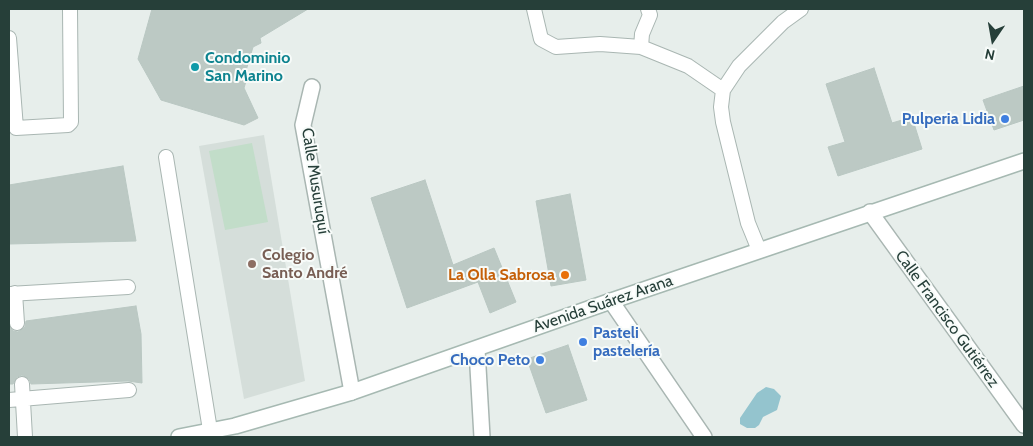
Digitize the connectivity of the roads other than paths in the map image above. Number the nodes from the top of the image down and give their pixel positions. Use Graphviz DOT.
graph roads {
  1 [pos="70,9"];
  2 [pos="534,9"];
  3 [pos="648,9"];
  4 [pos="801,9"];
  5 [pos="9,38"];
  6 [pos="641,47"];
  7 [pos="312,87"];
  8 [pos="723,90"];
  9 [pos="166,157"];
  10 [pos="1024,160"];
  11 [pos="870,212"];
  12 [pos="758,250"];
  13 [pos="128,287"];
  14 [pos="12,293"];
  15 [pos="611,301"];
  16 [pos="17,323"];
  17 [pos="477,350"];
  18 [pos="22,384"];
  19 [pos="129,390"];
  20 [pos="352,392"];
  21 [pos="16,400"];
  22 [pos="1024,425"];
  23 [pos="210,430"];
  24 [pos="236,432"];
  25 [pos="25,437"];
  26 [pos="179,437"];
  27 [pos="482,437"];
  28 [pos="704,437"];
  1 -- 5 [label="lane"];
  2 -- 6 [label="lane"];
  3 -- 6 [label="lane"];
  4 -- 8 [label="lane"];
  6 -- 8 [label="lane"];
  7 -- 20 [label="main road, Calle Musuruquí"];
  8 -- 12 [label="lane"];
  9 -- 23 [label="lane"];
  10 -- 11 [label="main road, Avenida Suárez Arana"];
  11 -- 12 [label="main road, Avenida Suárez Arana"];
  11 -- 22 [label="main road, Calle Francisco Gutiérrez"];
  12 -- 15 [label="main road, Avenida Suárez Arana"];
  13 -- 14 [label="lane"];
  14 -- 16 [label="lane"];
  15 -- 17 [label="main road, Avenida Suárez Arana"];
  15 -- 28 [label="main road"];
  17 -- 20 [label="main road, Avenida Suárez Arana"];
  17 -- 27 [label="main road"];
  18 -- 21 [label="lane"];
  19 -- 21 [label="lane"];
  20 -- 24 [label="main road, Avenida Suárez Arana"];
  21 -- 25 [label="lane"];
  23 -- 24 [label="main road, Avenida Suárez Arana"];
  23 -- 26 [label="main road, Avenida Suárez Arana"];
}
